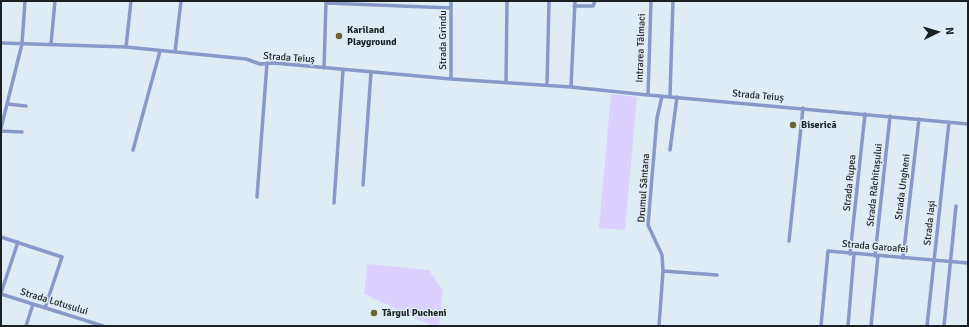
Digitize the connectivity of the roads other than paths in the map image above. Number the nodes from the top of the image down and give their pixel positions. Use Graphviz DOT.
graph roads {
  1 [pos="25,1"];
  2 [pos="55,1"];
  3 [pos="131,1"];
  4 [pos="181,1"];
  5 [pos="451,1"];
  6 [pos="507,1"];
  7 [pos="549,1"];
  8 [pos="575,1"];
  9 [pos="595,1"];
  10 [pos="651,1"];
  11 [pos="673,1"];
  12 [pos="326,2"];
  13 [pos="365,2"];
  14 [pos="574,6"];
  15 [pos="451,8"];
  16 [pos="1,43"];
  17 [pos="22,44"];
  18 [pos="51,44"];
  19 [pos="126,47"];
  20 [pos="160,50"];
  21 [pos="175,52"];
  22 [pos="268,64"];
  23 [pos="324,68"];
  24 [pos="343,70"];
  25 [pos="371,72"];
  26 [pos="451,79"];
  27 [pos="506,82"];
  28 [pos="547,85"];
  29 [pos="571,87"];
  30 [pos="648,95"];
  31 [pos="662,96"];
  32 [pos="670,96"];
  33 [pos="677,97"];
  34 [pos="7,104"];
  35 [pos="26,106"];
  36 [pos="803,108"];
  37 [pos="865,114"];
  38 [pos="890,116"];
  39 [pos="920,119"];
  40 [pos="949,122"];
  41 [pos="968,124"];
  42 [pos="1,130"];
  43 [pos="22,132"];
  44 [pos="133,150"];
  45 [pos="670,150"];
  46 [pos="363,185"];
  47 [pos="257,197"];
  48 [pos="334,203"];
  49 [pos="956,206"];
  50 [pos="1,237"];
  51 [pos="789,241"];
  52 [pos="18,242"];
  53 [pos="852,254"];
  54 [pos="877,256"];
  55 [pos="903,258"];
  56 [pos="934,260"];
  57 [pos="950,262"];
  58 [pos="968,263"];
  59 [pos="663,271"];
  60 [pos="718,275"];
  61 [pos="1,293"];
  62 [pos="33,304"];
  63 [pos="45,308"];
  64 [pos="26,326"];
  65 [pos="103,326"];
  66 [pos="660,326"];
  67 [pos="821,326"];
  68 [pos="848,326"];
  69 [pos="871,326"];
  70 [pos="927,326"];
  71 [pos="944,326"];
  1 -- 17 [label="street"];
  2 -- 18 [label="street"];
  3 -- 19 [label="street"];
  4 -- 21 [label="street"];
  5 -- 15 [label="street, Strada Grindu"];
  6 -- 27 [label="street"];
  7 -- 28 [label="street"];
  8 -- 14 [label="street"];
  9 -- 14 [label="street"];
  10 -- 30 [label="street, Intrarea Tălmaci"];
  11 -- 32 [label="street"];
  12 -- 13 [label="street"];
  12 -- 23 [label="street"];
  13 -- 15 [label="street"];
  14 -- 29 [label="street"];
  15 -- 26 [label="street, Strada Grindu"];
  16 -- 17 [label="street, Strada Teiuș"];
  17 -- 18 [label="street, Strada Teiuș"];
  17 -- 34 [label="street"];
  18 -- 19 [label="street, Strada Teiuș"];
  19 -- 20 [label="street, Strada Teiuș"];
  20 -- 21 [label="street, Strada Teiuș"];
  20 -- 44 [label="street"];
  21 -- 22 [label="street, Strada Teiuș"];
  22 -- 23 [label="street, Strada Teiuș"];
  22 -- 47 [label="street"];
  23 -- 24 [label="street, Strada Teiuș"];
  24 -- 25 [label="street, Strada Teiuș"];
  24 -- 48 [label="street"];
  25 -- 26 [label="street, Strada Teiuș"];
  25 -- 46 [label="street"];
  26 -- 27 [label="street, Strada Teiuș"];
  27 -- 28 [label="street, Strada Teiuș"];
  28 -- 29 [label="street, Strada Teiuș"];
  29 -- 30 [label="street, Strada Teiuș"];
  30 -- 31 [label="street, Strada Teiuș"];
  31 -- 32 [label="street, Strada Teiuș"];
  31 -- 59 [label="street, Drumul Sântana"];
  32 -- 33 [label="street, Strada Teiuș"];
  33 -- 36 [label="street, Strada Teiuș"];
  33 -- 45 [label="street"];
  34 -- 35 [label="street"];
  34 -- 42 [label="street"];
  36 -- 37 [label="street, Strada Teiuș"];
  36 -- 51 [label="street"];
  37 -- 38 [label="street, Strada Teiuș"];
  37 -- 53 [label="street, Strada Rupea"];
  38 -- 39 [label="street, Strada Teiuș"];
  38 -- 54 [label="street, Strada Răchitașului"];
  39 -- 40 [label="street, Strada Teiuș"];
  39 -- 55 [label="street, Strada Ungheni"];
  40 -- 41 [label="street, Strada Teiuș"];
  40 -- 56 [label="street, Strada Iași"];
  42 -- 43 [label="street"];
  49 -- 57 [label="street"];
  50 -- 52 [label="street"];
  52 -- 61 [label="street"];
  52 -- 63 [label="street"];
  53 -- 54 [label="street, Strada Garoafei"];
  53 -- 67 [label="street, Strada Garoafei"];
  53 -- 68 [label="street, Strada Rupea"];
  54 -- 55 [label="street, Strada Garoafei"];
  54 -- 69 [label="street, Strada Răchitașului"];
  55 -- 56 [label="street, Strada Garoafei"];
  56 -- 57 [label="street, Strada Garoafei"];
  56 -- 70 [label="street, Strada Iași"];
  57 -- 58 [label="street, Strada Garoafei"];
  57 -- 71 [label="street"];
  59 -- 60 [label="street"];
  59 -- 66 [label="street, Drumul Sântana"];
  61 -- 62 [label="street, Strada Lotusului"];
  62 -- 63 [label="street, Strada Lotusului"];
  62 -- 64 [label="street"];
  63 -- 65 [label="street, Strada Lotusului"];
}
